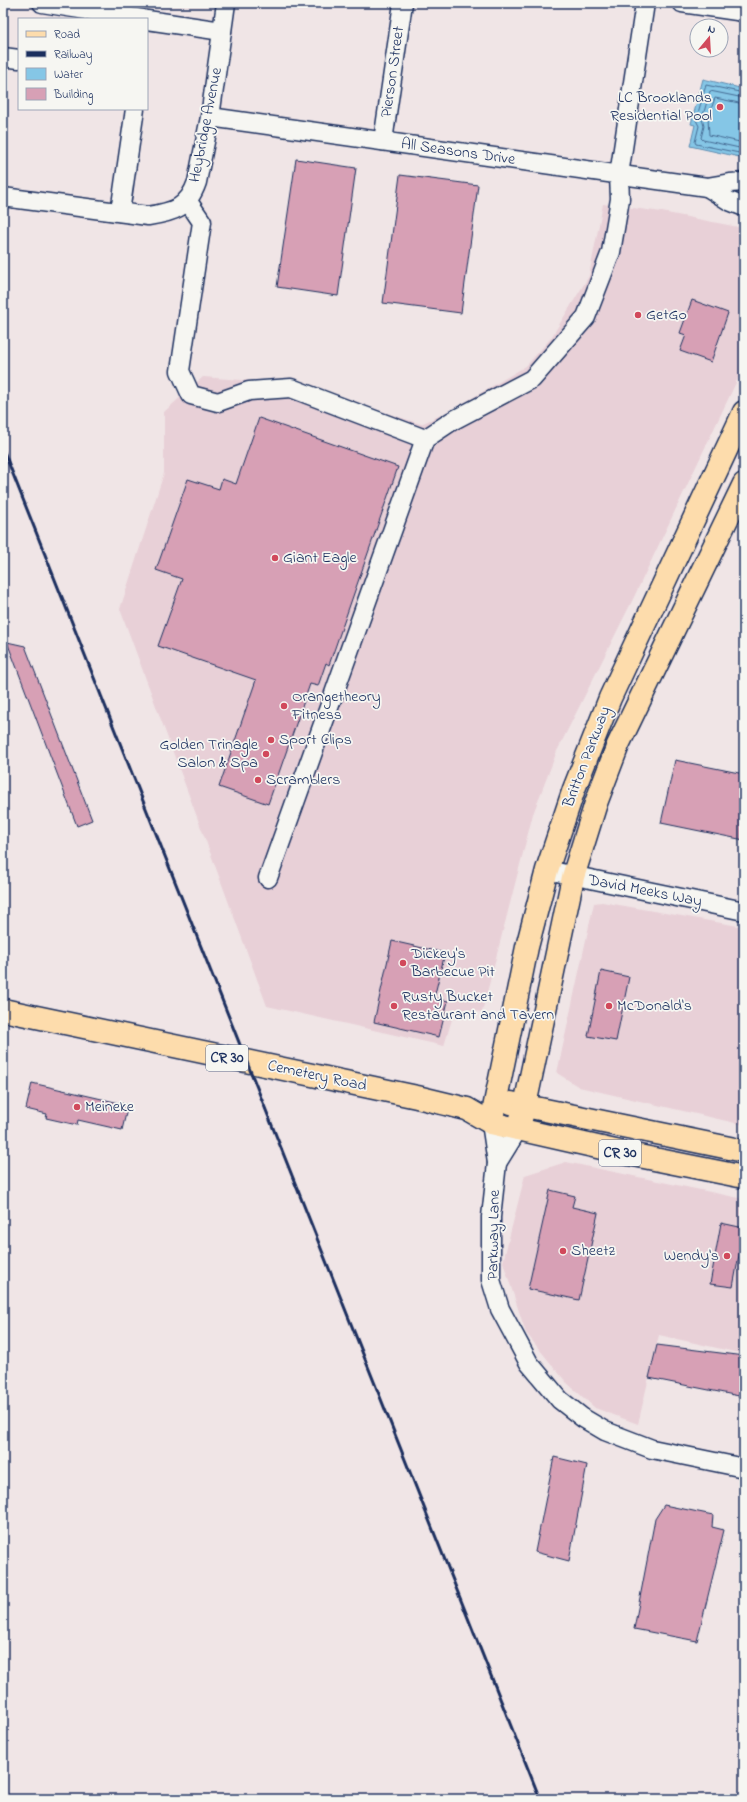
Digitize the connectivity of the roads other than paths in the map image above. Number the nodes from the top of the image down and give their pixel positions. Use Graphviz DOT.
graph roads {
  1 [pos="42,3"];
  2 [pos="226,3"];
  3 [pos="403,3"];
  4 [pos="645,3"];
  5 [pos="682,3"];
  6 [pos="744,12"];
  7 [pos="124,18"];
  8 [pos="148,22"];
  9 [pos="222,31"];
  10 [pos="3,57"];
  11 [pos="18,59"];
  12 [pos="135,110"];
  13 [pos="210,117"];
  14 [pos="383,141"];
  15 [pos="619,175"];
  16 [pos="744,182"];
  17 [pos="707,187"];
  18 [pos="3,197"];
  19 [pos="187,200"];
  20 [pos="744,207"];
  21 [pos="120,212"];
  22 [pos="744,412"];
  23 [pos="426,438"];
  24 [pos="744,484"];
  25 [pos="547,870"];
  26 [pos="573,877"];
  27 [pos="268,878"];
  28 [pos="744,911"];
  29 [pos="3,1010"];
  30 [pos="495,1100"];
  31 [pos="526,1105"];
  32 [pos="467,1109"];
  33 [pos="491,1124"];
  34 [pos="518,1129"];
  35 [pos="744,1151"];
  36 [pos="497,1163"];
  37 [pos="744,1177"];
  38 [pos="744,1468"];
  1 -- 7 [label="street"];
  2 -- 9 [label="street, Heybridge Avenue"];
  3 -- 14 [label="street, Pierson Street"];
  4 -- 15 [label="street"];
  5 -- 6 [label="street"];
  8 -- 9 [label="street"];
  9 -- 13 [label="street, Heybridge Avenue"];
  10 -- 11 [label="street"];
  12 -- 21 [label="street"];
  13 -- 14 [label="street, All Seasons Drive"];
  13 -- 19 [label="street, Heybridge Avenue"];
  14 -- 15 [label="street, All Seasons Drive"];
  15 -- 17 [label="street, All Seasons Drive"];
  15 -- 23 [label="street"];
  16 -- 17 [label="street, All Seasons Drive"];
  17 -- 20 [label="street, All Seasons Drive"];
  18 -- 21 [label="street, Heybridge Avenue"];
  19 -- 21 [label="street, Heybridge Avenue"];
  19 -- 23 [label="street"];
  22 -- 25 [label="main road, Britton Parkway"];
  23 -- 27 [label="street"];
  24 -- 26 [label="main road, Britton Parkway"];
  25 -- 26 [label="street, David Meeks Way"];
  25 -- 30 [label="main road, Britton Parkway"];
  26 -- 28 [label="street, David Meeks Way"];
  26 -- 31 [label="main road, Britton Parkway"];
  29 -- 32 [label="main road, Cemetery Road / CR 30"];
  30 -- 31 [label="main road, Cemetery Road / CR 30"];
  30 -- 32 [label="main road, Cemetery Road / CR 30"];
  30 -- 33 [label="main road, Britton Parkway"];
  31 -- 34 [label="main road, Britton Parkway"];
  31 -- 35 [label="main road, Cemetery Road / CR 30"];
  32 -- 33 [label="main road, Cemetery Road / CR 30"];
  33 -- 34 [label="main road, Cemetery Road / CR 30"];
  33 -- 36 [label="street, Parkway Lane"];
  34 -- 36 [label="street, Parkway Lane"];
  34 -- 37 [label="main road, Cemetery Road / CR 30"];
  36 -- 38 [label="street, Parkway Lane"];
}
